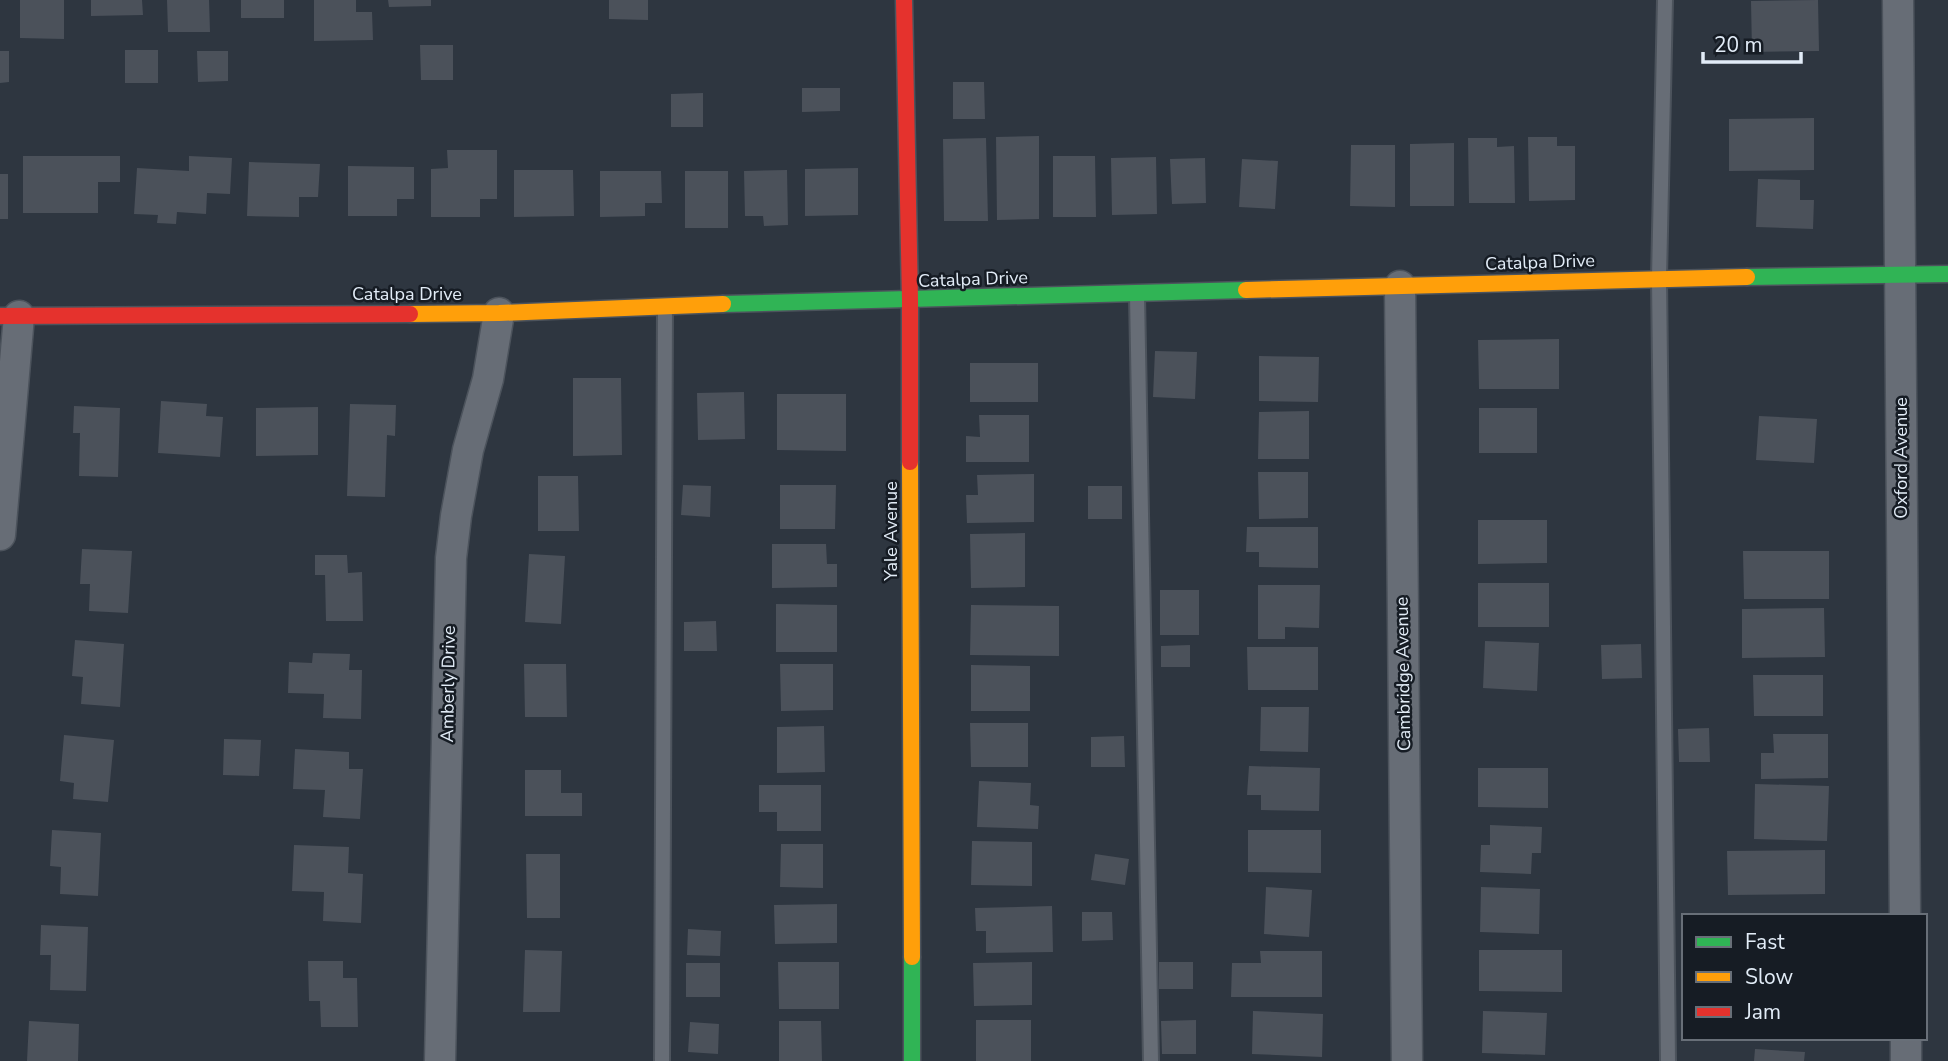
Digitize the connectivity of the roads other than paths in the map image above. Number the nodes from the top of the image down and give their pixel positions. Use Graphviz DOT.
graph roads {
  1 [pos="904,0"];
  2 [pos="1665,0"];
  3 [pos="1898,0"];
  4 [pos="1948,274"];
  5 [pos="1900,275"];
  6 [pos="1659,278"];
  7 [pos="1400,286"];
  8 [pos="1137,294"];
  9 [pos="910,300"];
  10 [pos="665,306"];
  11 [pos="499,313"];
  12 [pos="10,316"];
  13 [pos="0,535"];
  14 [pos="1905,914"];
  15 [pos="1906,1040"];
  16 [pos="440,1061"];
  17 [pos="662,1061"];
  18 [pos="912,1061"];
  19 [pos="1151,1061"];
  20 [pos="1407,1061"];
  21 [pos="1668,1061"];
  22 [pos="1906,1061"];
  1 -- 9 [label="street, Yale Avenue"];
  2 -- 6 [label="lane"];
  3 -- 5 [label="street, Oxford Avenue"];
  4 -- 5 [label="street, Catalpa Drive"];
  5 -- 6 [label="street, Catalpa Drive"];
  5 -- 14 [label="street, Oxford Avenue"];
  6 -- 7 [label="street, Catalpa Drive"];
  6 -- 21 [label="lane"];
  7 -- 8 [label="street, Catalpa Drive"];
  7 -- 20 [label="street, Cambridge Avenue"];
  8 -- 9 [label="street, Catalpa Drive"];
  8 -- 19 [label="lane"];
  9 -- 10 [label="street, Catalpa Drive"];
  9 -- 18 [label="street, Yale Avenue"];
  10 -- 11 [label="street, Catalpa Drive"];
  10 -- 17 [label="lane"];
  11 -- 12 [label="street, Catalpa Drive"];
  11 -- 16 [label="street, Amberly Drive"];
  12 -- 13 [label="street"];
  15 -- 22 [label="street"];
}
